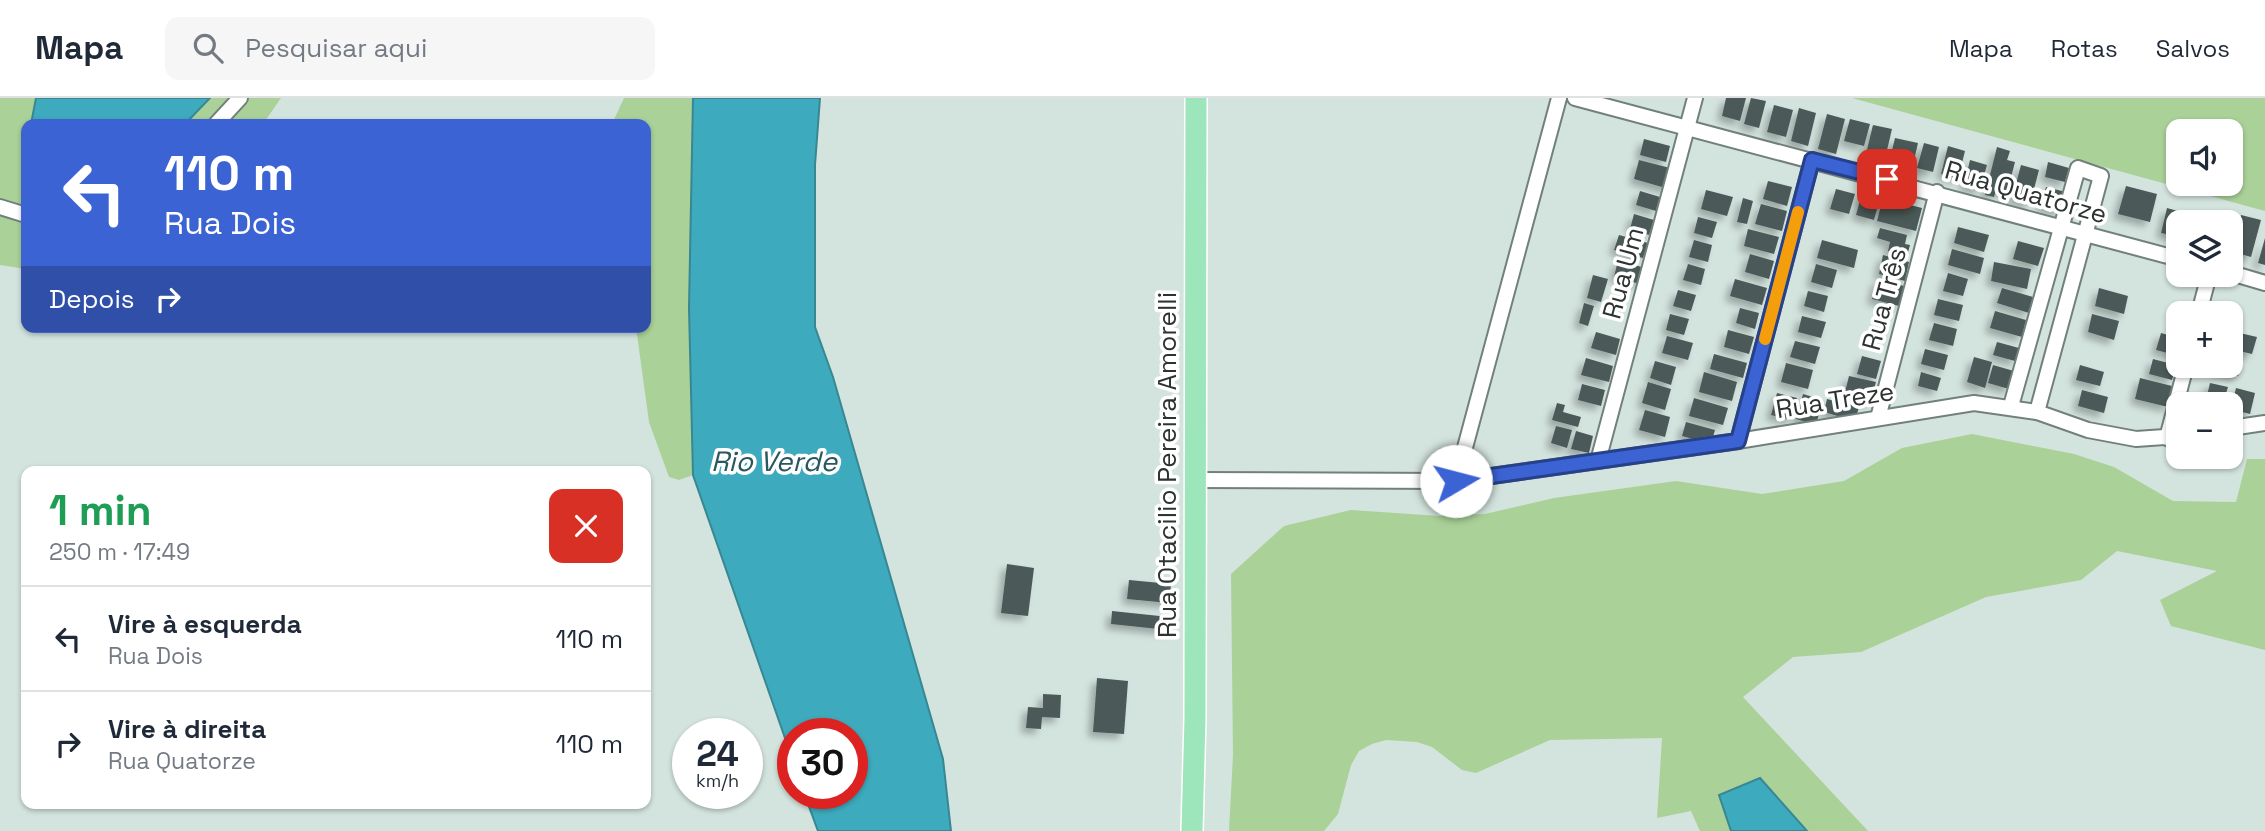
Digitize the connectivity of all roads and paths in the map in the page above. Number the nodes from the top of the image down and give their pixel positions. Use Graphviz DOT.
graph roads {
  1 [pos="240,98"];
  2 [pos="1196,98"];
  3 [pos="1559,98"];
  4 [pos="1575,98"];
  5 [pos="1695,98"];
  6 [pos="221,119"];
  7 [pos="1688,126"];
  8 [pos="1812,160"];
  9 [pos="1937,192"];
  10 [pos="0,207"];
  11 [pos="21,213"];
  12 [pos="2061,226"];
  13 [pos="2085,234"];
  14 [pos="2166,256"];
  15 [pos="2243,277"];
  16 [pos="2265,283"];
  17 [pos="2011,406"];
  18 [pos="2037,412"];
  19 [pos="1878,418"];
  20 [pos="2265,423"];
  21 [pos="2243,426"];
  22 [pos="2166,437"];
  23 [pos="1738,441"];
  24 [pos="1598,461"];
  25 [pos="1196,480"];
  26 [pos="1456,481"];
  27 [pos="1192,831"];
  1 -- 6 [label="street"];
  2 -- 25 [label="main road, Rua Otacilio Pereira Amorelli"];
  3 -- 26 [label="street"];
  4 -- 7 [label="street, Rua Quatorze"];
  5 -- 7 [label="street, Rua Um"];
  7 -- 8 [label="street, Rua Quatorze"];
  7 -- 24 [label="street, Rua Um"];
  8 -- 9 [label="street, Rua Quatorze"];
  8 -- 23 [label="street"];
  9 -- 12 [label="street, Rua Quatorze"];
  9 -- 19 [label="street, Rua Três"];
  10 -- 11 [label="street"];
  12 -- 13 [label="street, Rua Quatorze"];
  12 -- 13 [label="street"];
  12 -- 17 [label="street"];
  13 -- 14 [label="street, Rua Quatorze"];
  13 -- 18 [label="street"];
  15 -- 16 [label="street"];
  17 -- 18 [label="street, Rua Treze"];
  17 -- 19 [label="street, Rua Treze"];
  18 -- 22 [label="street, Rua Treze"];
  19 -- 23 [label="street, Rua Treze"];
  20 -- 21 [label="street"];
  23 -- 24 [label="street, Rua Treze"];
  24 -- 26 [label="street, Rua Treze"];
  25 -- 26 [label="street, Rua Treze"];
  25 -- 27 [label="main road, Rua Otacilio Pereira Amorelli"];
}
